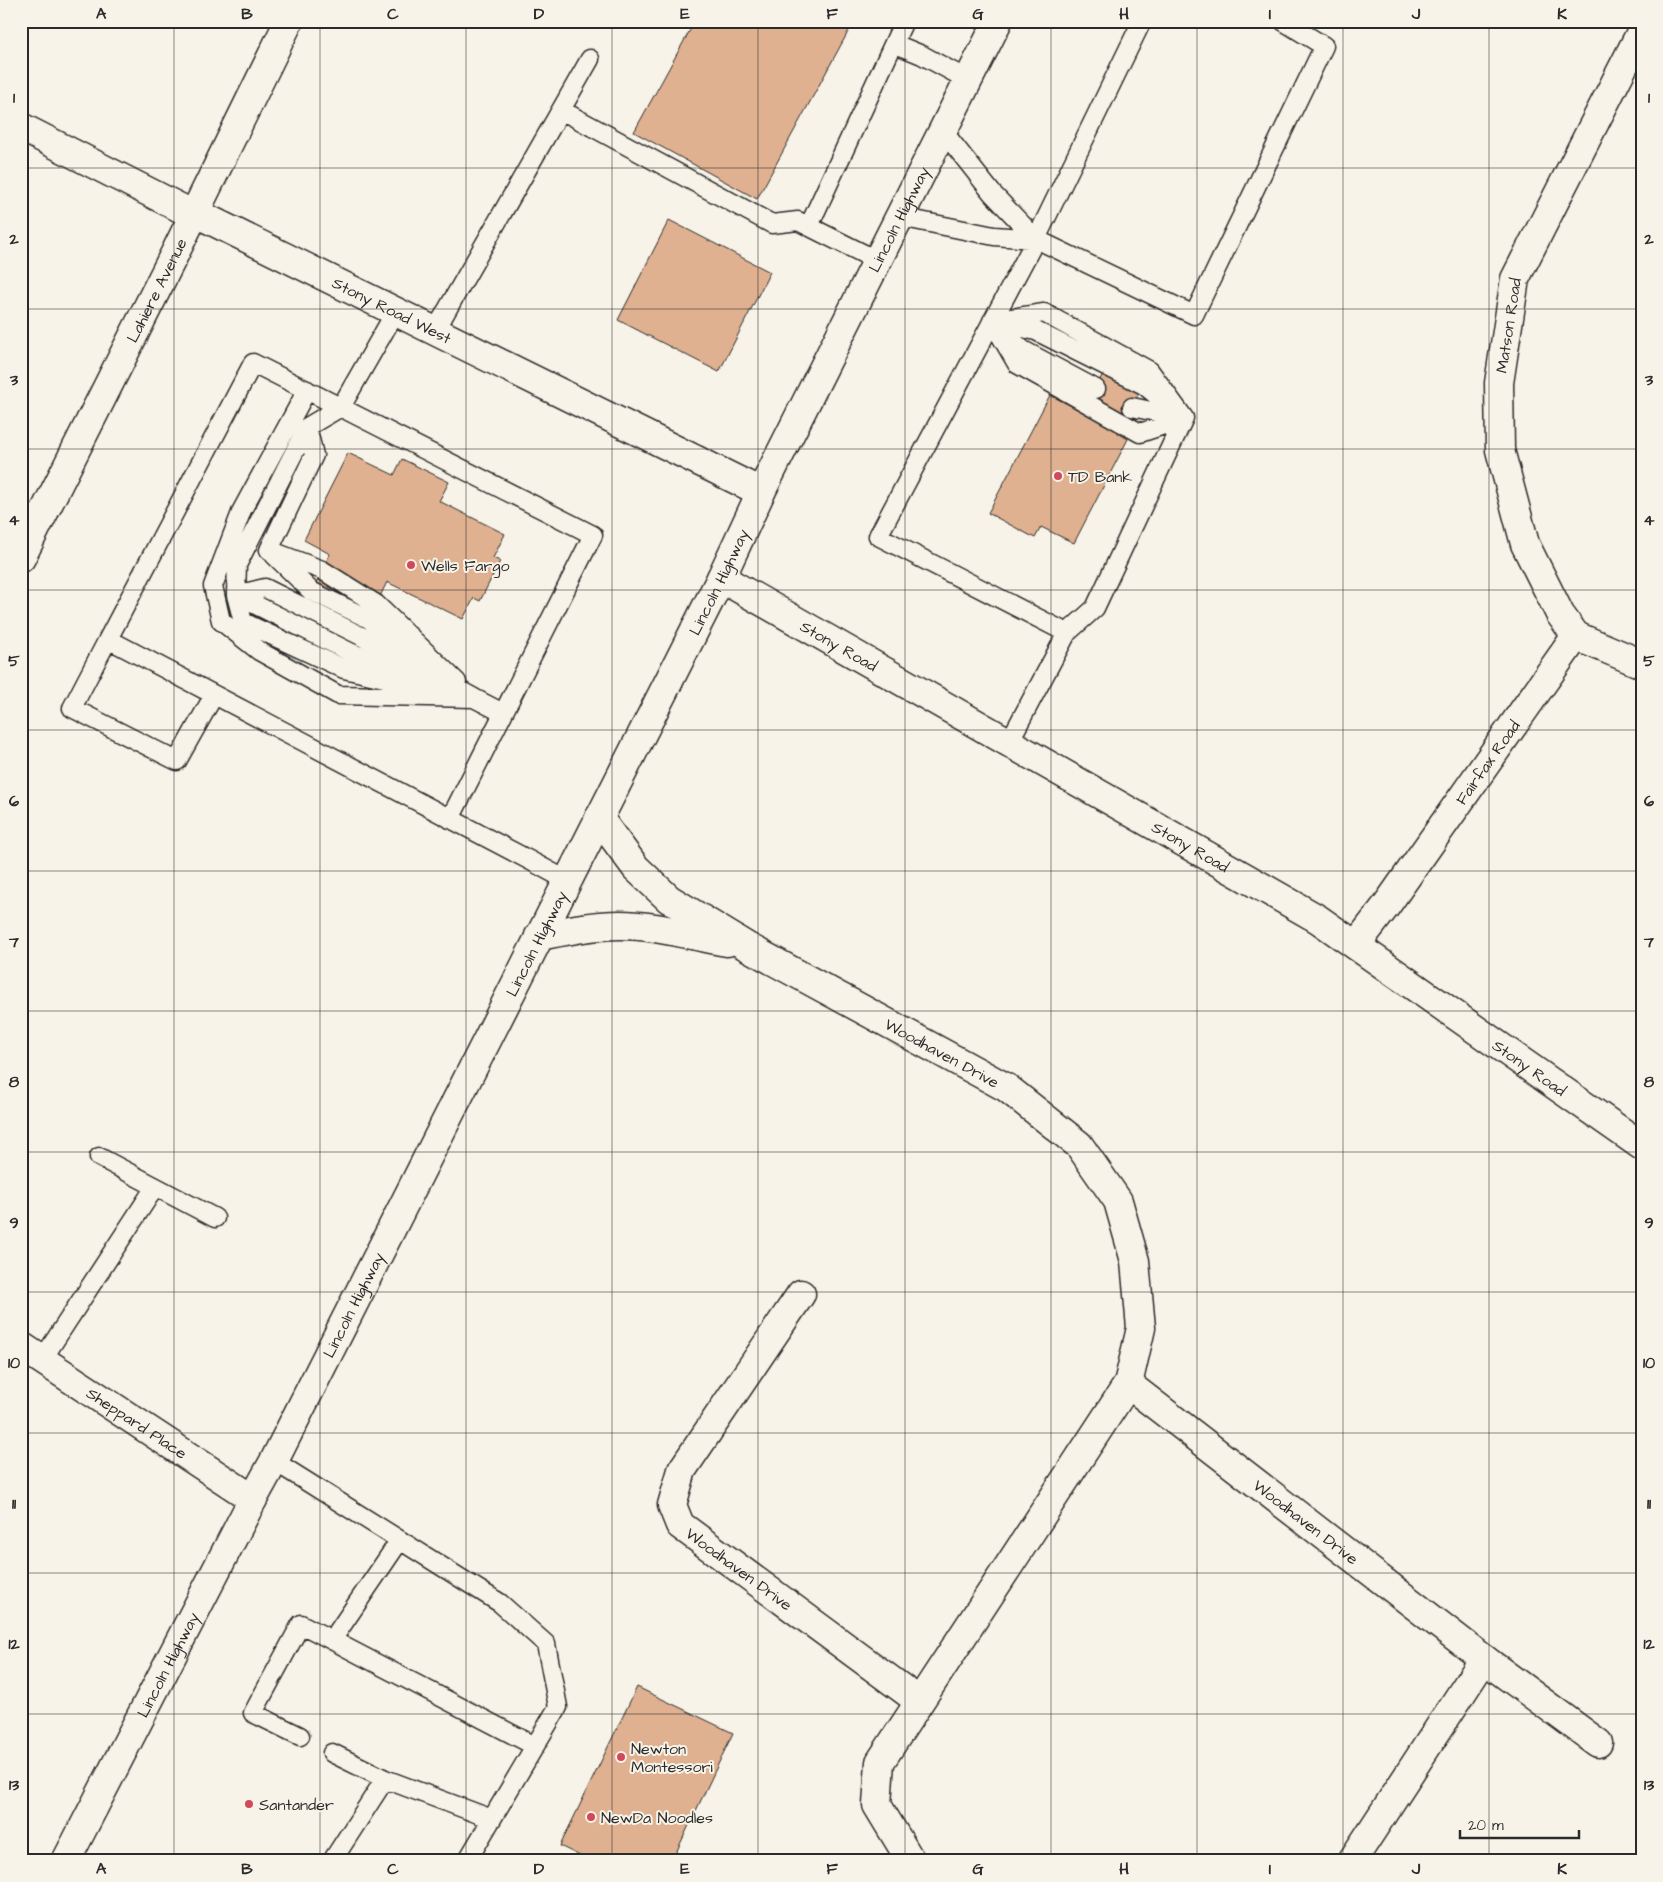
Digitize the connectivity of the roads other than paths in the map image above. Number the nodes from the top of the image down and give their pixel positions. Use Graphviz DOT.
graph roads {
  1 [pos="289,21"];
  2 [pos="904,21"];
  3 [pos="998,21"];
  4 [pos="1142,21"];
  5 [pos="1283,21"];
  6 [pos="1642,30"];
  7 [pos="895,44"];
  8 [pos="590,59"];
  9 [pos="968,80"];
  10 [pos="561,110"];
  11 [pos="21,128"];
  12 [pos="943,131"];
  13 [pos="194,215"];
  14 [pos="900,217"];
  15 [pos="809,226"];
  16 [pos="1036,239"];
  17 [pos="878,261"];
  18 [pos="396,311"];
  19 [pos="992,321"];
  20 [pos="435,331"];
  21 [pos="1096,389"];
  22 [pos="307,390"];
  23 [pos="341,407"];
  24 [pos="1132,407"];
  25 [pos="1184,418"];
  26 [pos="307,427"];
  27 [pos="762,492"];
  28 [pos="269,550"];
  29 [pos="21,558"];
  30 [pos="721,578"];
  31 [pos="1067,633"];
  32 [pos="1576,636"];
  33 [pos="108,639"];
  34 [pos="1642,664"];
  35 [pos="214,695"];
  36 [pos="474,698"];
  37 [pos="503,713"];
  38 [pos="1009,742"];
  39 [pos="599,818"];
  40 [pos="450,819"];
  41 [pos="566,880"];
  42 [pos="539,936"];
  43 [pos="1356,945"];
  44 [pos="746,946"];
  45 [pos="1642,1146"];
  46 [pos="99,1156"];
  47 [pos="155,1187"];
  48 [pos="215,1218"];
  49 [pos="801,1294"];
  50 [pos="32,1353"];
  51 [pos="1128,1384"];
  52 [pos="274,1462"];
  53 [pos="252,1499"];
  54 [pos="400,1540"];
  55 [pos="332,1640"];
  56 [pos="1484,1659"];
  57 [pos="919,1701"];
  58 [pos="300,1736"];
  59 [pos="1598,1743"];
  60 [pos="535,1746"];
  61 [pos="332,1753"];
  62 [pos="385,1779"];
  63 [pos="492,1818"];
  64 [pos="66,1861"];
  65 [pos="332,1861"];
  66 [pos="467,1861"];
  67 [pos="911,1861"];
  68 [pos="1352,1861"];
  1 -- 13 [label="street, Lahiere Avenue"];
  2 -- 7 [label="lane"];
  3 -- 9 [label="street, Lincoln Highway"];
  4 -- 16 [label="lane"];
  5 -- 16 [label="lane"];
  6 -- 32 [label="street, Matson Road"];
  7 -- 9 [label="lane"];
  7 -- 15 [label="lane"];
  8 -- 10 [label="lane"];
  9 -- 12 [label="street, Lincoln Highway"];
  10 -- 15 [label="lane"];
  10 -- 20 [label="lane"];
  11 -- 13 [label="street, Stony Road West"];
  12 -- 14 [label="street, Lincoln Highway"];
  12 -- 16 [label="lane"];
  13 -- 18 [label="street, Stony Road West"];
  13 -- 29 [label="street, Lahiere Avenue"];
  14 -- 16 [label="lane"];
  14 -- 17 [label="street, Lincoln Highway"];
  15 -- 17 [label="lane"];
  16 -- 19 [label="lane"];
  17 -- 27 [label="street, Lincoln Highway"];
  18 -- 20 [label="street, Stony Road West"];
  18 -- 23 [label="lane"];
  19 -- 21 [label="lane"];
  19 -- 25 [label="lane"];
  19 -- 25 [label="lane"];
  19 -- 31 [label="lane"];
  20 -- 27 [label="street, Stony Road West"];
  22 -- 23 [label="lane"];
  22 -- 33 [label="lane"];
  22 -- 36 [label="lane"];
  23 -- 26 [label="lane"];
  23 -- 37 [label="lane"];
  24 -- 25 [label="lane"];
  25 -- 31 [label="lane"];
  26 -- 28 [label="lane"];
  26 -- 36 [label="lane"];
  27 -- 30 [label="street, Lincoln Highway"];
  28 -- 36 [label="lane"];
  28 -- 36 [label="lane"];
  30 -- 38 [label="street, Stony Road"];
  30 -- 39 [label="street, Lincoln Highway"];
  31 -- 38 [label="lane"];
  32 -- 34 [label="street"];
  32 -- 43 [label="street, Fairfax Road"];
  33 -- 35 [label="lane"];
  33 -- 35 [label="lane"];
  35 -- 40 [label="lane"];
  36 -- 37 [label="lane"];
  37 -- 40 [label="lane"];
  38 -- 43 [label="street, Stony Road"];
  39 -- 41 [label="street, Lincoln Highway"];
  39 -- 44 [label="street, Woodhaven Drive"];
  40 -- 41 [label="lane"];
  41 -- 42 [label="street, Lincoln Highway"];
  42 -- 44 [label="street"];
  42 -- 52 [label="street, Lincoln Highway"];
  43 -- 45 [label="street, Stony Road"];
  44 -- 51 [label="street, Woodhaven Drive"];
  46 -- 47 [label="lane"];
  47 -- 48 [label="lane"];
  47 -- 50 [label="lane"];
  49 -- 57 [label="street, Woodhaven Drive"];
  50 -- 53 [label="street, Sheppard Place"];
  51 -- 56 [label="street, Woodhaven Drive"];
  51 -- 57 [label="street, Woodhaven Drive"];
  52 -- 53 [label="street, Lincoln Highway"];
  52 -- 54 [label="lane"];
  53 -- 64 [label="street, Lincoln Highway"];
  54 -- 55 [label="lane"];
  54 -- 60 [label="lane"];
  55 -- 58 [label="lane"];
  55 -- 60 [label="lane"];
  56 -- 59 [label="street, Woodhaven Drive"];
  56 -- 68 [label="street"];
  57 -- 67 [label="street, Woodhaven Drive"];
  60 -- 63 [label="lane"];
  61 -- 62 [label="lane"];
  62 -- 63 [label="lane"];
  62 -- 65 [label="lane"];
  63 -- 66 [label="lane"];
}
